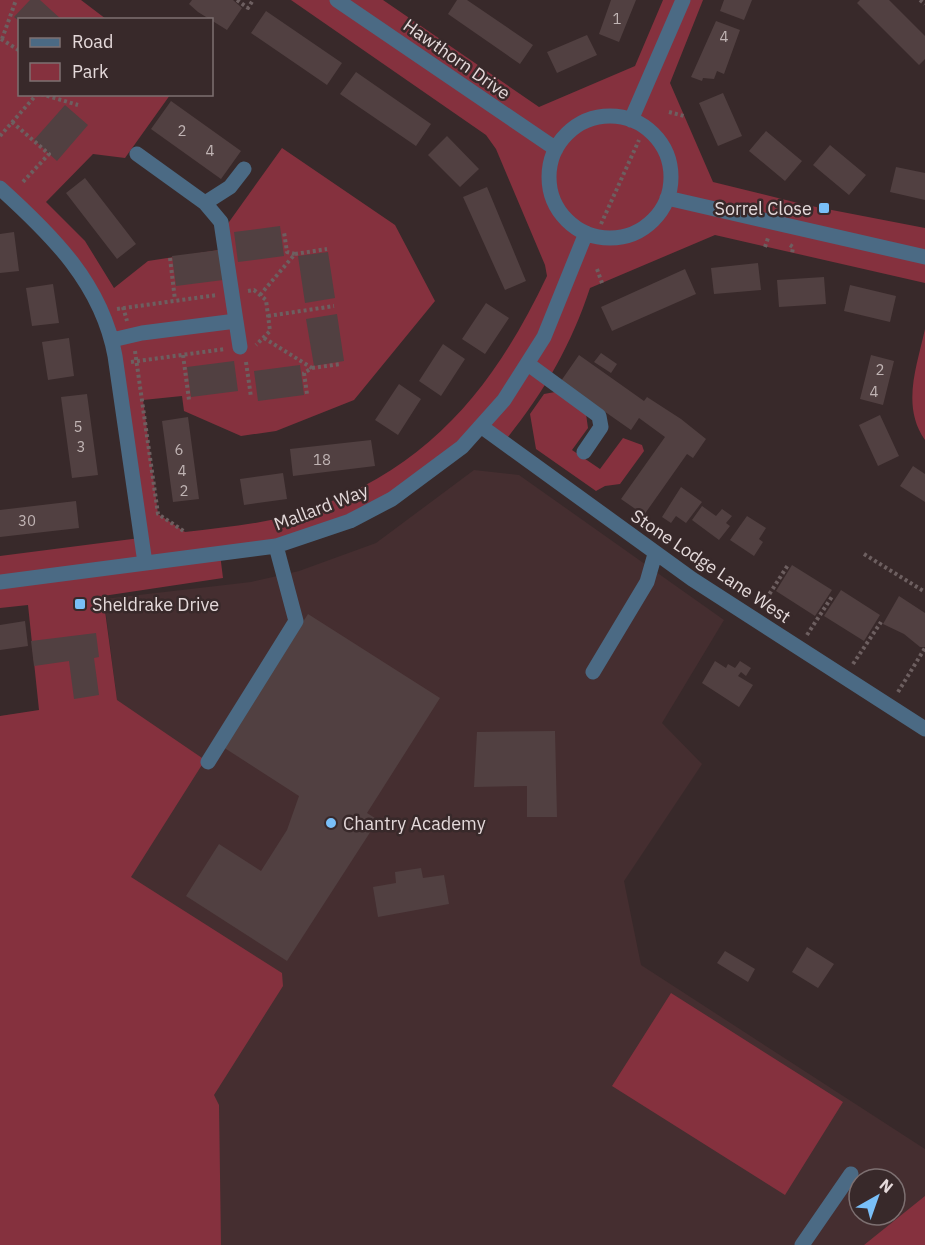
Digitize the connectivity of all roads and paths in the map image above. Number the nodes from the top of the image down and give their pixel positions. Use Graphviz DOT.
graph roads {
  1 [pos="16,0"];
  2 [pos="237,0"];
  3 [pos="254,0"];
  4 [pos="337,0"];
  5 [pos="682,0"];
  6 [pos="920,0"];
  7 [pos="925,4"];
  8 [pos="1,39"];
  9 [pos="18,50"];
  10 [pos="35,96"];
  11 [pos="48,96"];
  12 [pos="78,105"];
  13 [pos="669,112"];
  14 [pos="684,116"];
  15 [pos="632,120"];
  16 [pos="12,122"];
  17 [pos="0,126"];
  18 [pos="5,130"];
  19 [pos="0,136"];
  20 [pos="639,140"];
  21 [pos="556,149"];
  22 [pos="137,154"];
  23 [pos="244,169"];
  24 [pos="5,192"];
  25 [pos="667,198"];
  26 [pos="205,203"];
  27 [pos="601,224"];
  28 [pos="284,232"];
  29 [pos="586,233"];
  30 [pos="327,249"];
  31 [pos="295,254"];
  32 [pos="925,256"];
  33 [pos="170,258"];
  34 [pos="597,269"];
  35 [pos="602,283"];
  36 [pos="260,295"];
  37 [pos="175,300"];
  38 [pos="334,306"];
  39 [pos="123,307"];
  40 [pos="268,316"];
  41 [pos="236,321"];
  42 [pos="132,335"];
  43 [pos="264,338"];
  44 [pos="112,340"];
  45 [pos="242,352"];
  46 [pos="183,355"];
  47 [pos="341,364"];
  48 [pos="528,364"];
  49 [pos="312,368"];
  50 [pos="307,394"];
  51 [pos="251,397"];
  52 [pos="189,400"];
  53 [pos="482,427"];
  54 [pos="584,452"];
  55 [pos="184,532"];
  56 [pos="276,546"];
  57 [pos="655,554"];
  58 [pos="864,554"];
  59 [pos="145,563"];
  60 [pos="788,565"];
  61 [pos="0,582"];
  62 [pos="925,592"];
  63 [pos="833,595"];
  64 [pos="752,619"];
  65 [pos="881,622"];
  66 [pos="799,648"];
  67 [pos="925,648"];
  68 [pos="593,672"];
  69 [pos="845,678"];
  70 [pos="889,705"];
  71 [pos="925,729"];
  72 [pos="208,762"];
  73 [pos="847,1180"];
  74 [pos="802,1245"];
  1 -- 8 [label="path"];
  2 -- 3 [label="path"];
  4 -- 21 [label="street, Hawthorn Drive"];
  5 -- 15 [label="street"];
  6 -- 7 [label="path"];
  8 -- 9 [label="path"];
  10 -- 16 [label="path"];
  11 -- 12 [label="path"];
  13 -- 14 [label="path"];
  15 -- 21 [label="street"];
  15 -- 25 [label="street"];
  16 -- 18 [label="path"];
  16 -- 24 [label="path"];
  17 -- 18 [label="path"];
  18 -- 19 [label="path"];
  20 -- 27 [label="path"];
  21 -- 29 [label="street"];
  22 -- 26 [label="street"];
  23 -- 26 [label="street"];
  24 -- 44 [label="street"];
  25 -- 29 [label="street"];
  25 -- 32 [label="street"];
  26 -- 41 [label="street"];
  28 -- 31 [label="path"];
  29 -- 48 [label="street, Mallard Way"];
  30 -- 31 [label="path"];
  31 -- 36 [label="path"];
  33 -- 37 [label="path"];
  34 -- 35 [label="path"];
  38 -- 40 [label="path"];
  39 -- 42 [label="path"];
  41 -- 42 [label="street"];
  41 -- 45 [label="street"];
  42 -- 44 [label="street"];
  42 -- 55 [label="path"];
  43 -- 49 [label="path"];
  44 -- 59 [label="street"];
  45 -- 51 [label="path"];
  46 -- 52 [label="path"];
  47 -- 49 [label="path"];
  48 -- 53 [label="street, Mallard Way"];
  48 -- 54 [label="street"];
  49 -- 50 [label="path"];
  53 -- 56 [label="street, Mallard Way"];
  53 -- 57 [label="street, Stone Lodge Lane West"];
  56 -- 59 [label="street, Mallard Way"];
  56 -- 72 [label="street"];
  57 -- 64 [label="street, Stone Lodge Lane West"];
  57 -- 68 [label="street"];
  58 -- 62 [label="path"];
  59 -- 61 [label="street, Mallard Way"];
  60 -- 64 [label="path"];
  63 -- 66 [label="path"];
  64 -- 66 [label="street, Stone Lodge Lane West"];
  65 -- 69 [label="path"];
  66 -- 69 [label="street, Stone Lodge Lane West"];
  67 -- 70 [label="path"];
  69 -- 70 [label="street, Stone Lodge Lane West"];
  70 -- 71 [label="street, Stone Lodge Lane West"];
  73 -- 74 [label="street"];
}
